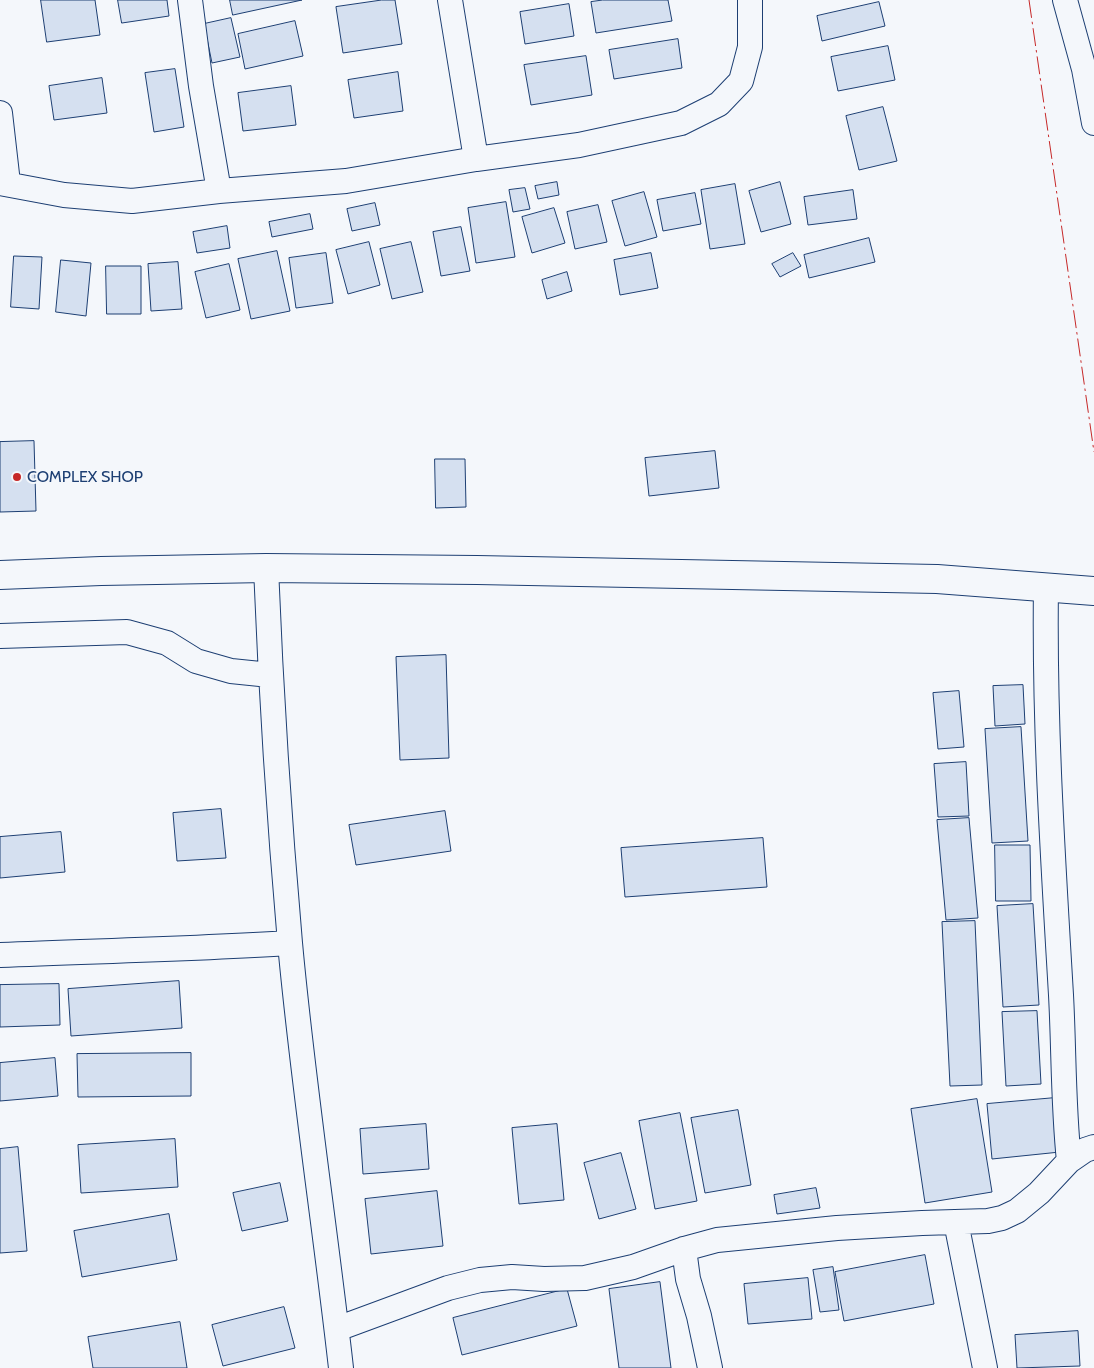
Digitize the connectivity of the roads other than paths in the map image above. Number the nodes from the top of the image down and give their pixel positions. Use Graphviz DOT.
graph roads {
  1 [pos="190,0"];
  2 [pos="450,0"];
  3 [pos="750,0"];
  4 [pos="1065,0"];
  5 [pos="0,113"];
  6 [pos="1094,123"];
  7 [pos="476,159"];
  8 [pos="4,183"];
  9 [pos="219,191"];
  10 [pos="266,568"];
  11 [pos="0,575"];
  12 [pos="1046,586"];
  13 [pos="1094,591"];
  14 [pos="0,636"];
  15 [pos="270,675"];
  16 [pos="290,943"];
  17 [pos="0,955"];
  18 [pos="1094,1147"];
  19 [pos="1069,1161"];
  20 [pos="956,1222"];
  21 [pos="684,1249"];
  22 [pos="337,1329"];
  23 [pos="341,1368"];
  24 [pos="710,1368"];
  25 [pos="985,1368"];
  1 -- 9 [label="street"];
  2 -- 7 [label="street"];
  3 -- 7 [label="street"];
  4 -- 6 [label="street"];
  5 -- 8 [label="street"];
  7 -- 9 [label="street"];
  8 -- 9 [label="street"];
  10 -- 11 [label="street"];
  10 -- 12 [label="street"];
  10 -- 15 [label="street"];
  12 -- 13 [label="street"];
  12 -- 19 [label="street"];
  14 -- 15 [label="street"];
  15 -- 16 [label="street"];
  16 -- 17 [label="street"];
  16 -- 22 [label="street"];
  18 -- 19 [label="street"];
  19 -- 20 [label="street"];
  20 -- 21 [label="street"];
  20 -- 25 [label="street"];
  21 -- 22 [label="street"];
  21 -- 24 [label="street"];
  22 -- 23 [label="street"];
}
